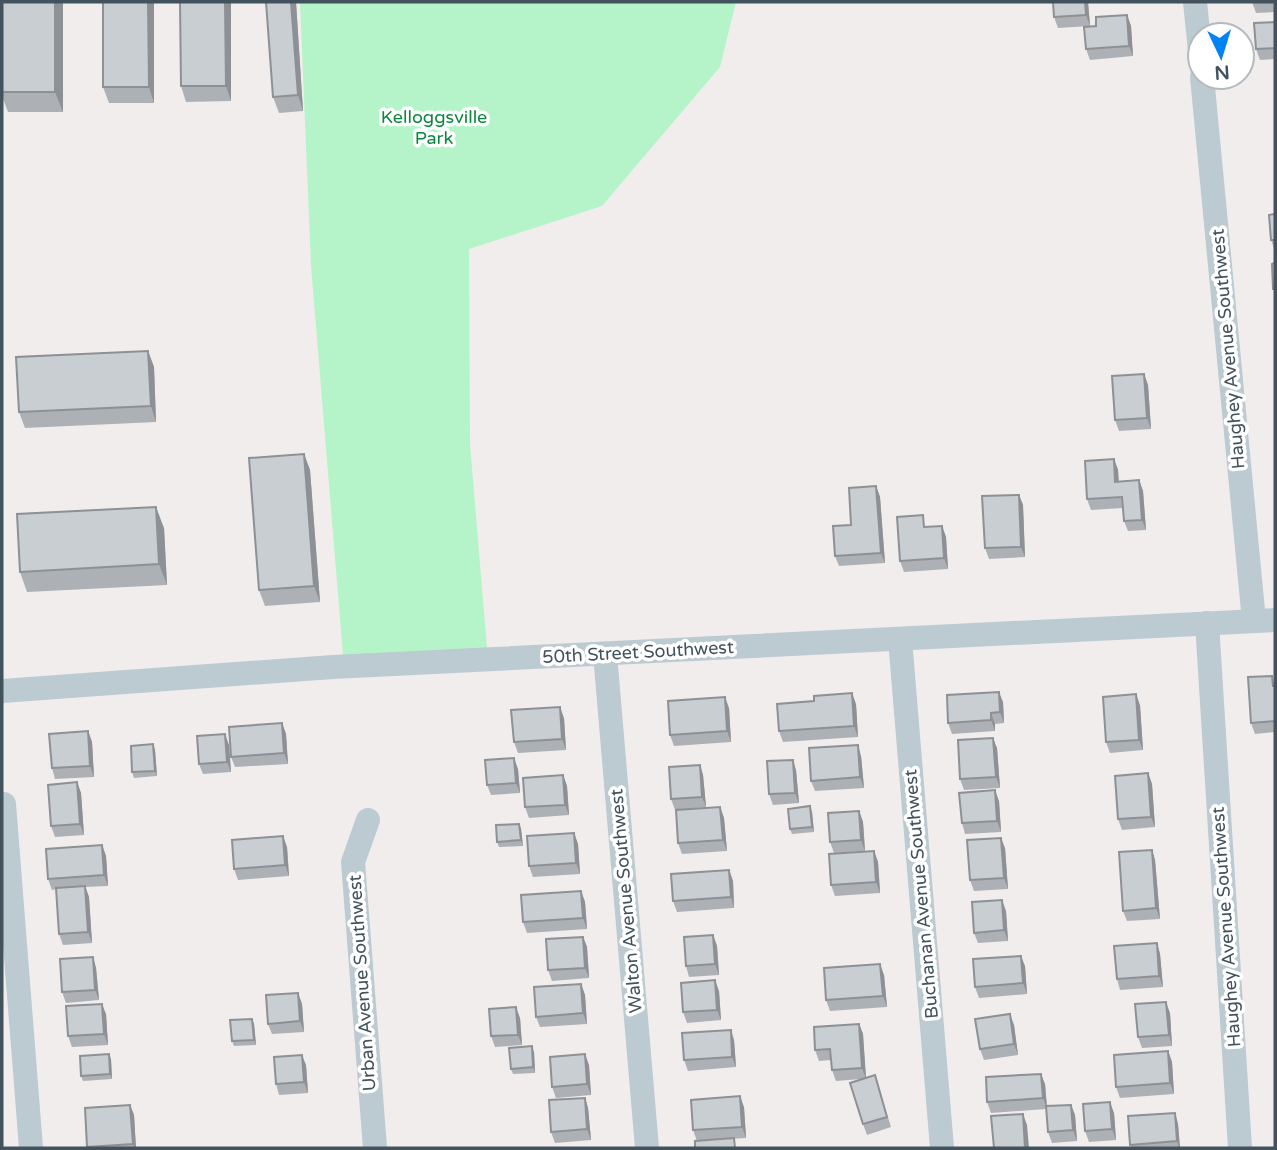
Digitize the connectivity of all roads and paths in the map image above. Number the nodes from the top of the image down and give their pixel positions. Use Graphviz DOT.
graph roads {
  1 [pos="1195,2"];
  2 [pos="1197,21"];
  3 [pos="1204,91"];
  4 [pos="1264,620"];
  5 [pos="1207,623"];
  6 [pos="900,639"];
  7 [pos="605,654"];
  8 [pos="2,691"];
  9 [pos="4,804"];
  10 [pos="368,820"];
  11 [pos="31,1148"];
  12 [pos="375,1148"];
  13 [pos="647,1148"];
  14 [pos="942,1148"];
  15 [pos="1240,1148"];
  1 -- 2 [label="street"];
  3 -- 4 [label="street, Haughey Avenue Southwest"];
  4 -- 5 [label="street, 50th Street Southwest"];
  5 -- 6 [label="street, 50th Street Southwest"];
  5 -- 15 [label="street, Haughey Avenue Southwest"];
  6 -- 7 [label="street, 50th Street Southwest"];
  6 -- 14 [label="street, Buchanan Avenue Southwest"];
  7 -- 8 [label="street, 50th Street Southwest"];
  7 -- 13 [label="street, Walton Avenue Southwest"];
  9 -- 11 [label="street"];
  10 -- 12 [label="street, Urban Avenue Southwest"];
}
